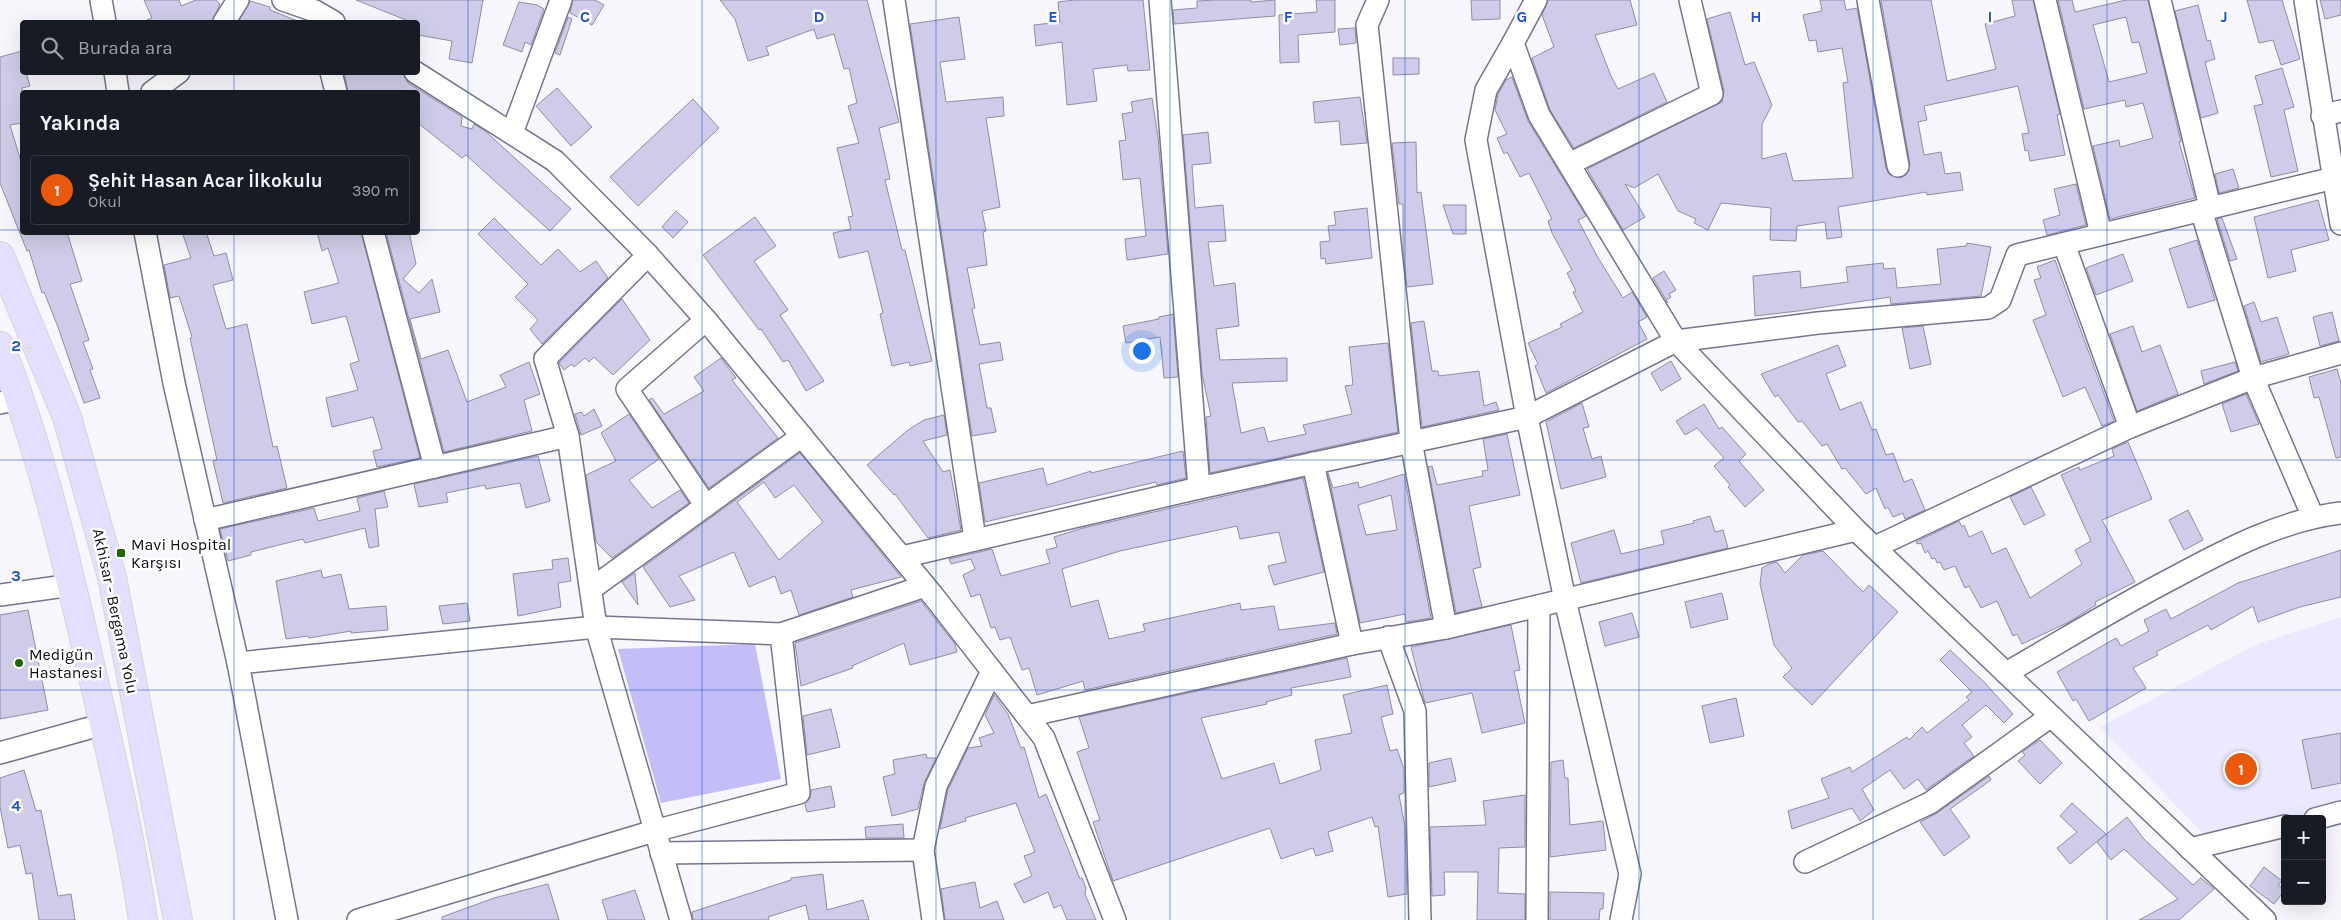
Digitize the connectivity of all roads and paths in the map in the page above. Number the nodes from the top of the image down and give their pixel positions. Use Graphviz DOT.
graph roads {
  1 [pos="101,0"];
  2 [pos="238,0"];
  3 [pos="283,0"];
  4 [pos="561,0"];
  5 [pos="894,0"];
  6 [pos="1160,0"];
  7 [pos="1378,0"];
  8 [pos="1536,0"];
  9 [pos="1690,0"];
  10 [pos="1868,0"];
  11 [pos="2045,0"];
  12 [pos="2160,0"];
  13 [pos="2306,0"];
  14 [pos="316,17"];
  15 [pos="105,20"];
  16 [pos="225,20"];
  17 [pos="1513,43"];
  18 [pos="115,75"];
  19 [pos="175,75"];
  20 [pos="332,75"];
  21 [pos="420,75"];
  22 [pos="118,90"];
  23 [pos="155,90"];
  24 [pos="336,90"];
  25 [pos="2332,113"];
  26 [pos="512,133"];
  27 [pos="1569,164"];
  28 [pos="1898,166"];
  29 [pos="2334,178"];
  30 [pos="2206,209"];
  31 [pos="2341,224"];
  32 [pos="2101,234"];
  33 [pos="146,235"];
  34 [pos="374,235"];
  35 [pos="2064,244"];
  36 [pos="648,255"];
  37 [pos="0,256"];
  38 [pos="706,320"];
  39 [pos="1676,341"];
  40 [pos="0,346"];
  41 [pos="2341,353"];
  42 [pos="2253,378"];
  43 [pos="10,400"];
  44 [pos="1527,417"];
  45 [pos="2130,428"];
  46 [pos="568,436"];
  47 [pos="802,436"];
  48 [pos="1411,441"];
  49 [pos="1313,463"];
  50 [pos="435,467"];
  51 [pos="1200,488"];
  52 [pos="706,506"];
  53 [pos="2341,513"];
  54 [pos="2313,517"];
  55 [pos="205,520"];
  56 [pos="1856,530"];
  57 [pos="975,539"];
  58 [pos="1875,547"];
  59 [pos="902,557"];
  60 [pos="72,585"];
  61 [pos="925,586"];
  62 [pos="591,589"];
  63 [pos="0,595"];
  64 [pos="1566,600"];
  65 [pos="1539,606"];
  66 [pos="596,627"];
  67 [pos="1446,628"];
  68 [pos="781,634"];
  69 [pos="1388,638"];
  70 [pos="1352,644"];
  71 [pos="238,663"];
  72 [pos="992,671"];
  73 [pos="2006,673"];
  74 [pos="1027,716"];
  75 [pos="2051,716"];
  76 [pos="104,724"];
  77 [pos="0,753"];
  78 [pos="2341,812"];
  79 [pos="2326,816"];
  80 [pos="2281,827"];
  81 [pos="654,831"];
  82 [pos="2190,849"];
  83 [pos="923,850"];
  84 [pos="661,853"];
  85 [pos="1805,862"];
  86 [pos="143,920"];
  87 [pos="178,920"];
  88 [pos="286,920"];
  89 [pos="358,920"];
  90 [pos="681,920"];
  91 [pos="933,920"];
  92 [pos="1115,920"];
  93 [pos="1420,920"];
  94 [pos="1537,920"];
  95 [pos="1621,920"];
  96 [pos="2265,920"];
  1 -- 15 [label="street"];
  2 -- 16 [label="street"];
  3 -- 14 [label="street"];
  4 -- 26 [label="street"];
  5 -- 57 [label="street"];
  6 -- 51 [label="street"];
  7 -- 48 [label="street"];
  8 -- 17 [label="street"];
  9 -- 27 [label="street"];
  10 -- 28 [label="street"];
  11 -- 32 [label="street"];
  12 -- 30 [label="street"];
  13 -- 25 [label="street"];
  17 -- 27 [label="street"];
  17 -- 44 [label="street"];
  18 -- 22 [label="street"];
  19 -- 23 [label="street"];
  20 -- 24 [label="street"];
  21 -- 26 [label="street"];
  25 -- 29 [label="street"];
  26 -- 36 [label="street"];
  27 -- 39 [label="street"];
  29 -- 30 [label="street"];
  29 -- 31 [label="street"];
  30 -- 32 [label="street"];
  30 -- 42 [label="street"];
  32 -- 35 [label="street"];
  33 -- 55 [label="street"];
  34 -- 50 [label="street"];
  35 -- 39 [label="street"];
  35 -- 45 [label="street"];
  36 -- 38 [label="street"];
  36 -- 46 [label="street"];
  37 -- 87 [label="main road, Akhisar - Bergama Yolu"];
  38 -- 47 [label="street"];
  38 -- 52 [label="street"];
  39 -- 44 [label="street"];
  39 -- 56 [label="street"];
  40 -- 43 [label="main road"];
  41 -- 42 [label="street"];
  42 -- 45 [label="street"];
  42 -- 54 [label="street"];
  43 -- 60 [label="main road"];
  44 -- 48 [label="street"];
  44 -- 64 [label="street"];
  45 -- 58 [label="street"];
  46 -- 50 [label="street"];
  46 -- 62 [label="street"];
  47 -- 52 [label="street"];
  47 -- 59 [label="street"];
  48 -- 49 [label="street"];
  48 -- 67 [label="street"];
  49 -- 51 [label="street"];
  49 -- 70 [label="street"];
  50 -- 55 [label="street"];
  51 -- 57 [label="street"];
  52 -- 62 [label="street"];
  53 -- 54 [label="street"];
  54 -- 73 [label="street"];
  55 -- 71 [label="street"];
  56 -- 58 [label="street"];
  56 -- 64 [label="street"];
  57 -- 59 [label="street"];
  58 -- 73 [label="street"];
  59 -- 61 [label="street"];
  60 -- 63 [label="street"];
  60 -- 76 [label="main road"];
  61 -- 68 [label="street"];
  61 -- 72 [label="street"];
  62 -- 66 [label="street"];
  64 -- 65 [label="street"];
  64 -- 95 [label="street"];
  65 -- 67 [label="street"];
  65 -- 94 [label="street"];
  66 -- 68 [label="street"];
  66 -- 71 [label="street"];
  66 -- 81 [label="street"];
  67 -- 69 [label="street"];
  68 -- 81 [label="street"];
  69 -- 70 [label="street"];
  69 -- 93 [label="street"];
  70 -- 74 [label="street"];
  71 -- 88 [label="street"];
  72 -- 74 [label="street"];
  72 -- 83 [label="street"];
  73 -- 75 [label="street"];
  74 -- 92 [label="street"];
  75 -- 82 [label="street"];
  75 -- 85 [label="street"];
  76 -- 77 [label="street"];
  76 -- 86 [label="main road"];
  78 -- 79 [label="street"];
  80 -- 82 [label="street"];
  81 -- 84 [label="street"];
  81 -- 89 [label="street"];
  82 -- 96 [label="street"];
  83 -- 84 [label="street"];
  83 -- 91 [label="street"];
  84 -- 90 [label="street"];
}
